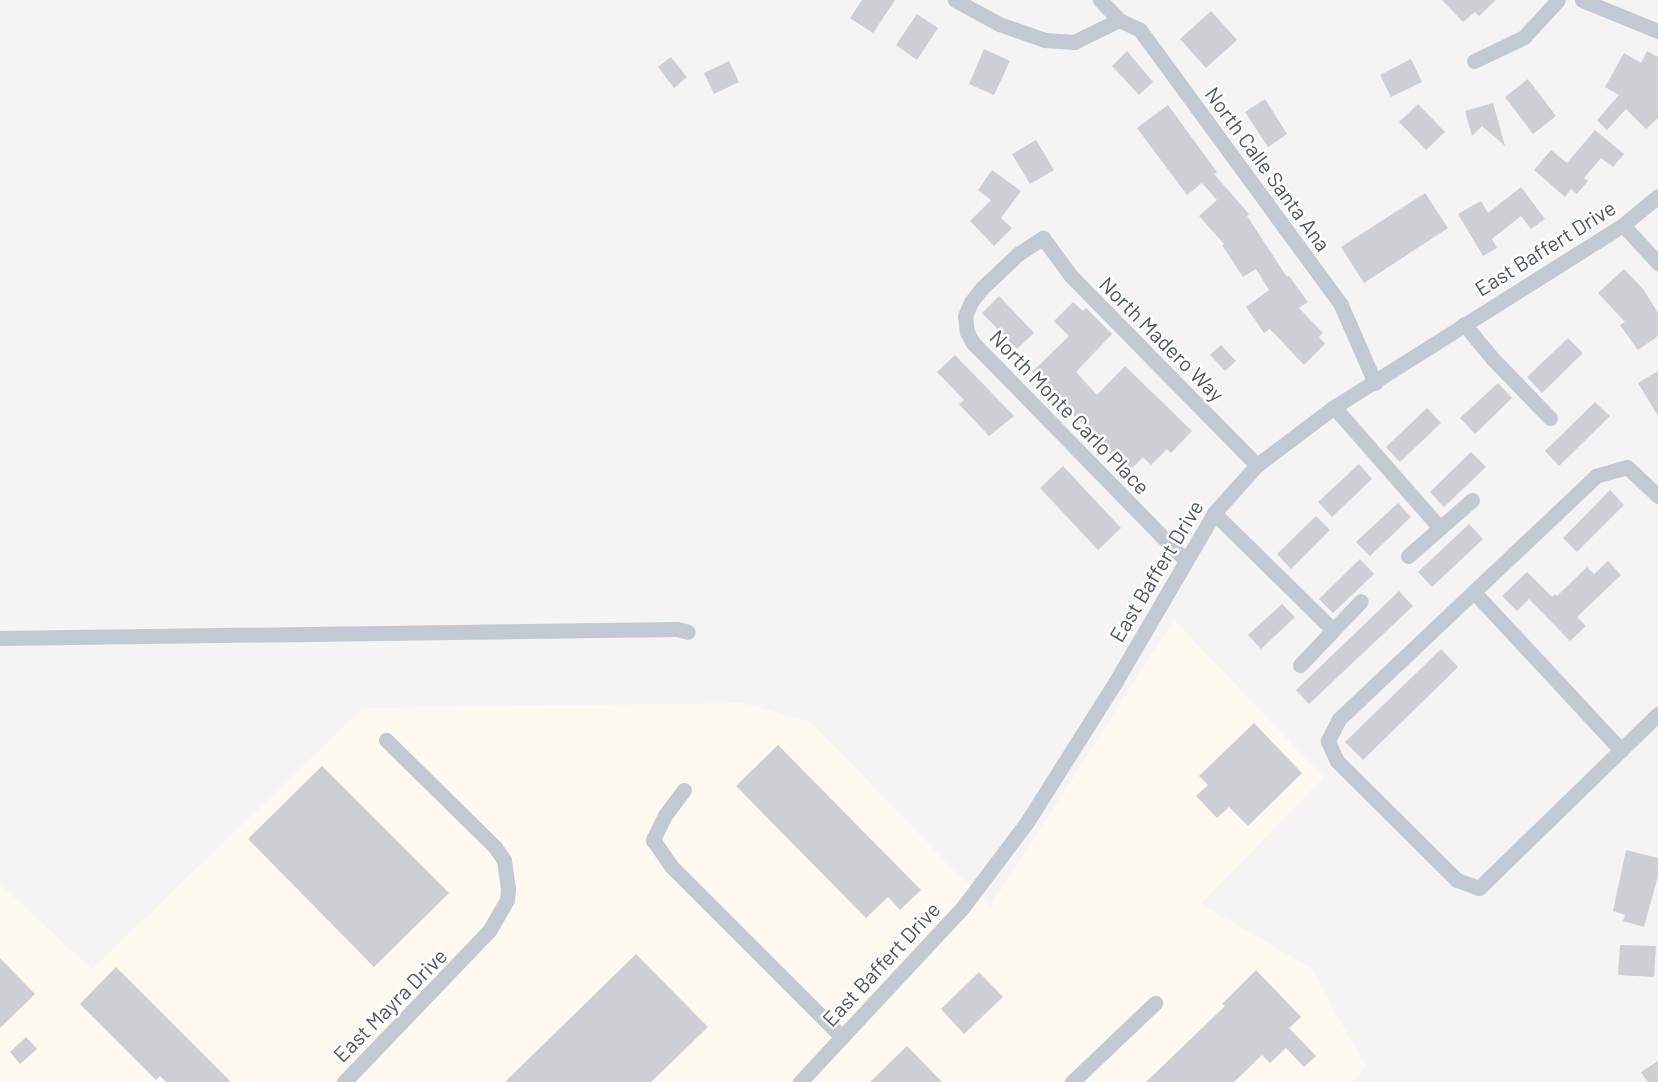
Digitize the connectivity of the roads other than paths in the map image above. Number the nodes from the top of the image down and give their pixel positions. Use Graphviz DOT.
graph roads {
  1 [pos="956,0"];
  2 [pos="1100,0"];
  3 [pos="1558,0"];
  4 [pos="1582,0"];
  5 [pos="1119,20"];
  6 [pos="1658,31"];
  7 [pos="1474,61"];
  8 [pos="1658,196"];
  9 [pos="1623,225"];
  10 [pos="1043,238"];
  11 [pos="1658,263"];
  12 [pos="1464,324"];
  13 [pos="1375,383"];
  14 [pos="1334,407"];
  15 [pos="1550,418"];
  16 [pos="1257,465"];
  17 [pos="1658,496"];
  18 [pos="1472,500"];
  19 [pos="1214,513"];
  20 [pos="1439,527"];
  21 [pos="1408,556"];
  22 [pos="1185,560"];
  23 [pos="1474,592"];
  24 [pos="1361,601"];
  25 [pos="1333,630"];
  26 [pos="688,632"];
  27 [pos="0,638"];
  28 [pos="1300,665"];
  29 [pos="1658,714"];
  30 [pos="386,740"];
  31 [pos="1621,750"];
  32 [pos="684,790"];
  33 [pos="1155,1003"];
  34 [pos="842,1037"];
  35 [pos="344,1082"];
  36 [pos="800,1082"];
  37 [pos="1072,1082"];
  1 -- 5 [label="street"];
  2 -- 5 [label="street, North Calle Santa Ana"];
  3 -- 7 [label="street"];
  4 -- 6 [label="street"];
  5 -- 13 [label="street, North Calle Santa Ana"];
  8 -- 9 [label="street, East Baffert Drive"];
  9 -- 11 [label="street"];
  9 -- 12 [label="street, East Baffert Drive"];
  10 -- 16 [label="street, North Madero Way"];
  10 -- 22 [label="street, North Monte Carlo Place"];
  12 -- 13 [label="street, East Baffert Drive"];
  12 -- 15 [label="street"];
  13 -- 14 [label="street, East Baffert Drive"];
  14 -- 16 [label="street, East Baffert Drive"];
  14 -- 20 [label="street"];
  16 -- 19 [label="street, East Baffert Drive"];
  17 -- 23 [label="street"];
  18 -- 20 [label="street"];
  19 -- 22 [label="street, East Baffert Drive"];
  19 -- 25 [label="street"];
  20 -- 21 [label="street"];
  22 -- 34 [label="street, East Baffert Drive"];
  23 -- 31 [label="street"];
  23 -- 31 [label="street"];
  24 -- 25 [label="street"];
  25 -- 28 [label="street"];
  26 -- 27 [label="street"];
  29 -- 31 [label="street"];
  30 -- 35 [label="street, East Mayra Drive"];
  32 -- 34 [label="street"];
  33 -- 37 [label="street"];
  34 -- 36 [label="street, East Baffert Drive"];
}
